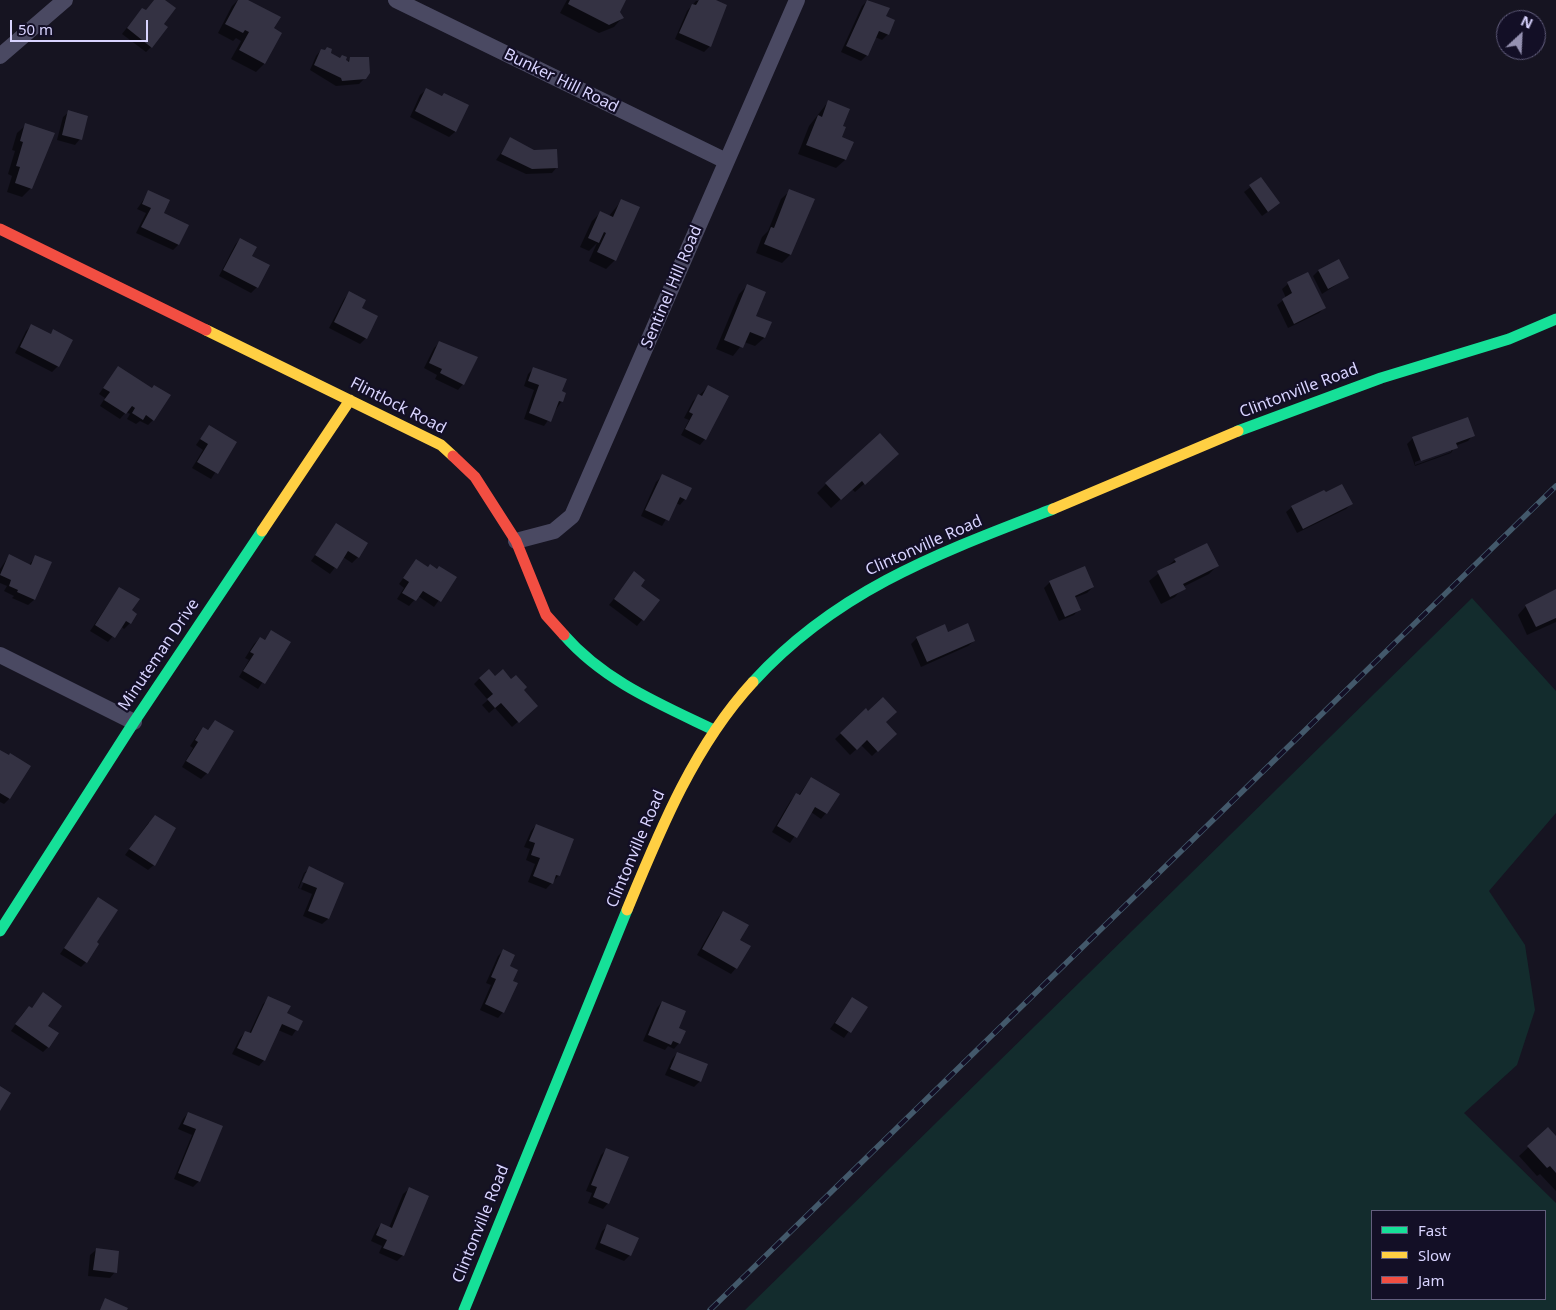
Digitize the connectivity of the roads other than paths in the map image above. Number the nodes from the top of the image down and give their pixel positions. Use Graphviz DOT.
graph roads {
  1 [pos="65,0"];
  2 [pos="396,0"];
  3 [pos="797,0"];
  4 [pos="0,56"];
  5 [pos="726,161"];
  6 [pos="0,230"];
  7 [pos="1556,319"];
  8 [pos="350,400"];
  9 [pos="516,541"];
  10 [pos="0,655"];
  11 [pos="134,722"];
  12 [pos="714,730"];
  13 [pos="0,931"];
  14 [pos="464,1310"];
  1 -- 4 [label="street"];
  2 -- 5 [label="street, Bunker Hill Road"];
  3 -- 5 [label="street, Sentinel Hill Road"];
  5 -- 9 [label="street, Sentinel Hill Road"];
  6 -- 8 [label="street, Flintlock Road"];
  7 -- 12 [label="street, Clintonville Road"];
  8 -- 9 [label="street, Flintlock Road"];
  8 -- 11 [label="street, Minuteman Drive"];
  9 -- 12 [label="street, Flintlock Road"];
  10 -- 11 [label="street"];
  11 -- 13 [label="street, Minuteman Drive"];
  12 -- 14 [label="street, Clintonville Road"];
}
